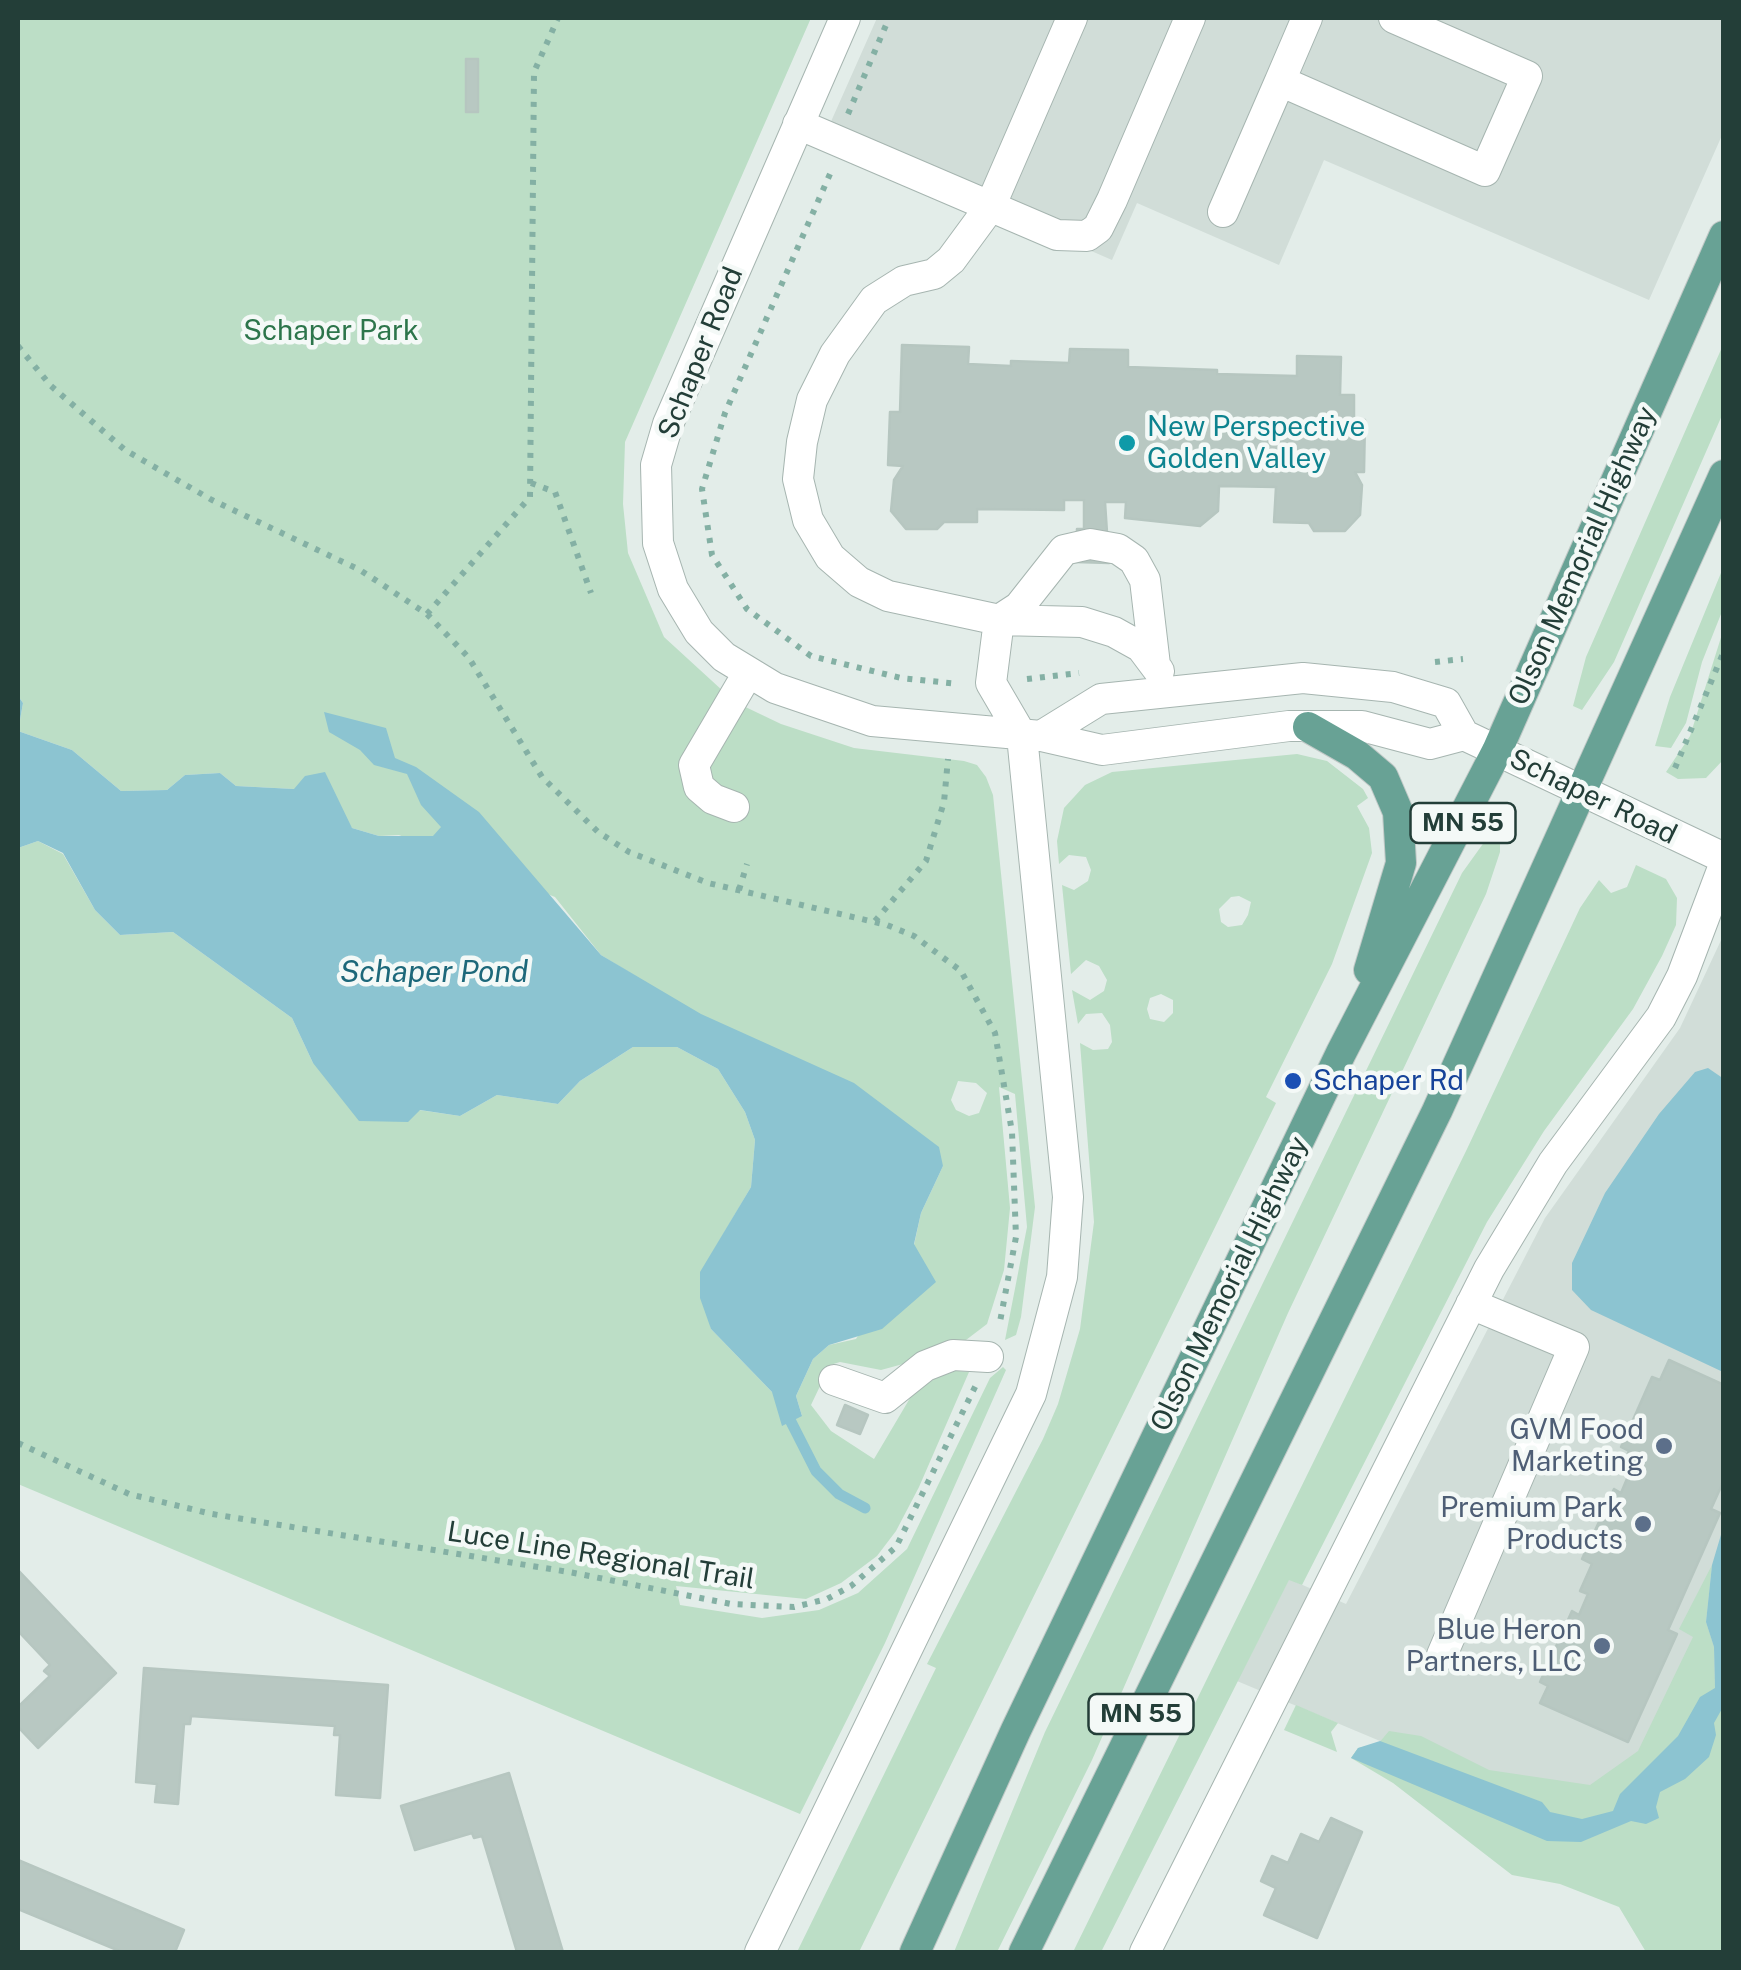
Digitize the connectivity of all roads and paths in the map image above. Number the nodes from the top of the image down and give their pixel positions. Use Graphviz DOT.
graph roads {
  1 [pos="558,18"];
  2 [pos="844,18"];
  3 [pos="1072,18"];
  4 [pos="1190,18"];
  5 [pos="1307,18"];
  6 [pos="1394,18"];
  7 [pos="1280,80"];
  8 [pos="798,124"];
  9 [pos="990,206"];
  10 [pos="1223,212"];
  11 [pos="1724,236"];
  12 [pos="18,346"];
  13 [pos="1724,474"];
  14 [pos="531,483"];
  15 [pos="591,593"];
  16 [pos="427,614"];
  17 [pos="999,620"];
  18 [pos="1724,650"];
  19 [pos="1155,665"];
  20 [pos="748,673"];
  21 [pos="1173,692"];
  22 [pos="1308,727"];
  23 [pos="951,730"];
  24 [pos="1032,736"];
  25 [pos="1464,736"];
  26 [pos="1498,751"];
  27 [pos="1675,768"];
  28 [pos="1583,793"];
  29 [pos="734,807"];
  30 [pos="1724,862"];
  31 [pos="748,864"];
  32 [pos="739,890"];
  33 [pos="875,922"];
  34 [pos="1342,1053"];
  35 [pos="1472,1304"];
  36 [pos="988,1357"];
  37 [pos="834,1380"];
  38 [pos="18,1444"];
  39 [pos="1442,1655"];
  40 [pos="760,1952"];
  41 [pos="915,1952"];
  42 [pos="1024,1952"];
  43 [pos="1145,1952"];
  1 -- 14 [label="path"];
  2 -- 8 [label="street, Schaper Road"];
  3 -- 9 [label="street"];
  4 -- 9 [label="street"];
  5 -- 7 [label="street"];
  6 -- 7 [label="street"];
  7 -- 10 [label="street"];
  8 -- 9 [label="street"];
  8 -- 20 [label="street, Schaper Road"];
  9 -- 17 [label="street"];
  11 -- 26 [label="main road, Olson Memorial Highway / MN 55"];
  12 -- 16 [label="path, Luce Line Regional Trail"];
  13 -- 28 [label="main road, MN 55"];
  14 -- 15 [label="path"];
  14 -- 16 [label="path"];
  16 -- 32 [label="path, Luce Line Regional Trail"];
  17 -- 19 [label="street"];
  17 -- 19 [label="street"];
  17 -- 24 [label="street"];
  18 -- 27 [label="path"];
  19 -- 21 [label="street"];
  20 -- 23 [label="street, Schaper Road"];
  20 -- 29 [label="street"];
  21 -- 24 [label="street, Schaper Road"];
  21 -- 25 [label="street, Schaper Road"];
  22 -- 24 [label="street, Schaper Road"];
  22 -- 25 [label="street, Schaper Road"];
  22 -- 34 [label="main road"];
  23 -- 24 [label="street, Schaper Road"];
  23 -- 33 [label="path"];
  24 -- 40 [label="street"];
  25 -- 26 [label="street, Schaper Road"];
  26 -- 28 [label="street, Schaper Road"];
  26 -- 34 [label="main road, Olson Memorial Highway / MN 55"];
  28 -- 30 [label="street, Schaper Road"];
  28 -- 42 [label="main road, MN 55"];
  30 -- 35 [label="street"];
  31 -- 32 [label="path"];
  32 -- 33 [label="path, Luce Line Regional Trail"];
  33 -- 36 [label="path, Luce Line Regional Trail"];
  34 -- 41 [label="main road, Olson Memorial Highway / MN 55"];
  35 -- 39 [label="street"];
  35 -- 43 [label="street"];
  36 -- 37 [label="street"];
  36 -- 38 [label="path, Luce Line Regional Trail"];
}
